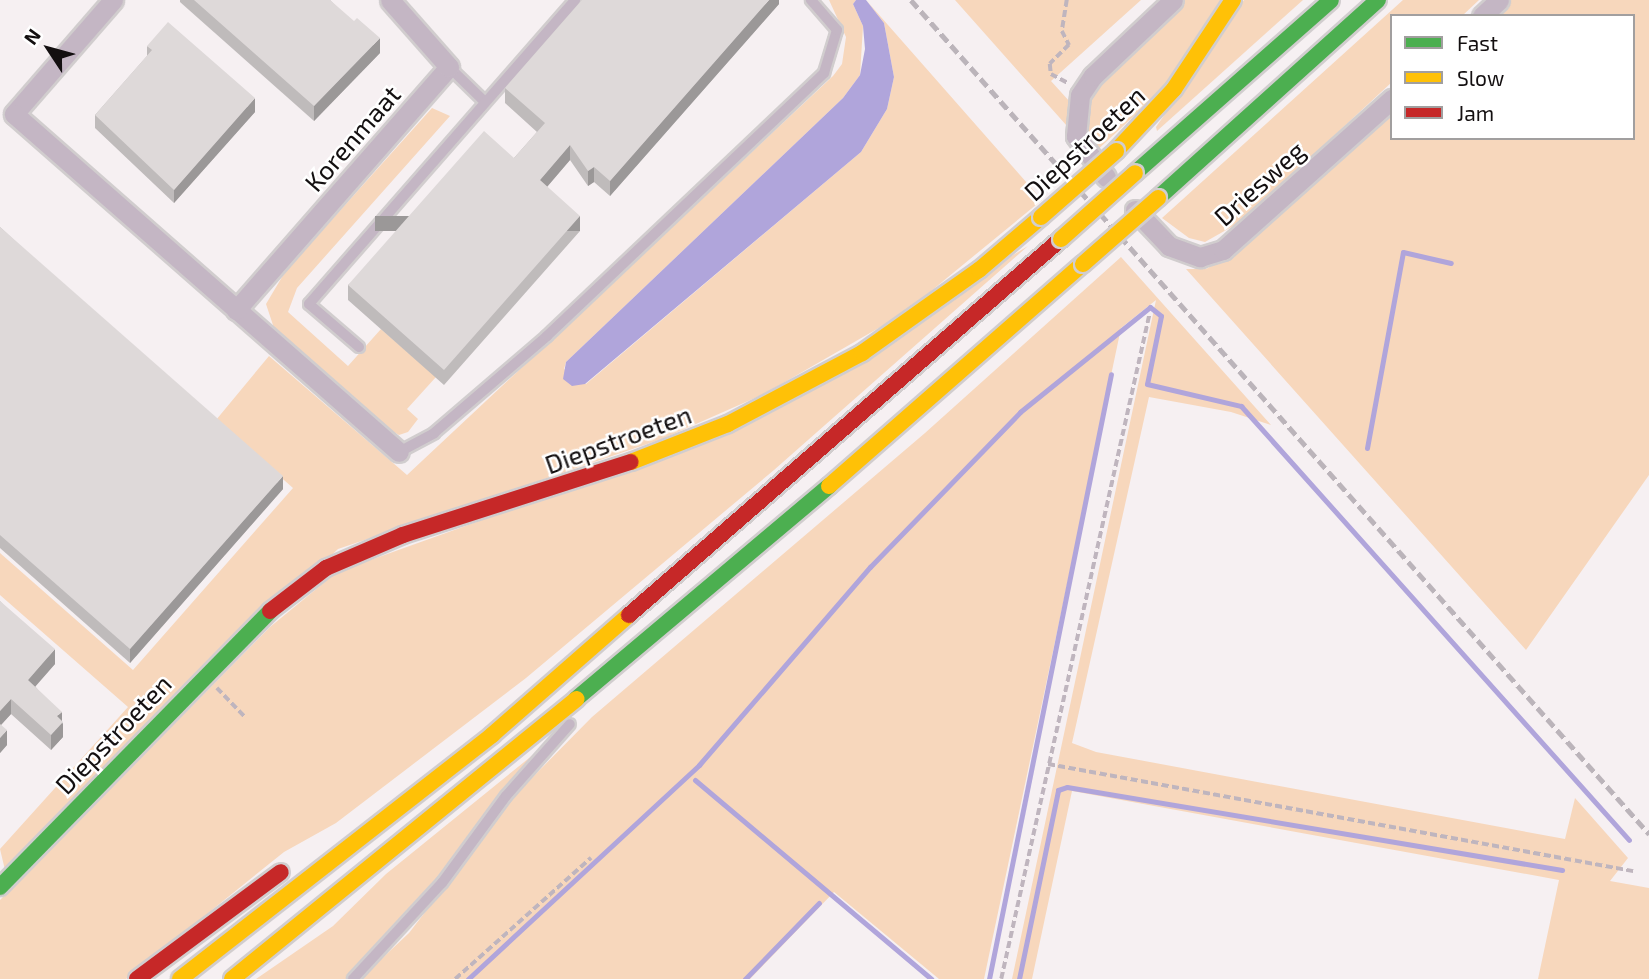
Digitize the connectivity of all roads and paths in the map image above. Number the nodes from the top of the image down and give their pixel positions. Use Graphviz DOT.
graph roads {
  1 [pos="113,0"];
  2 [pos="390,0"];
  3 [pos="575,0"];
  4 [pos="811,0"];
  5 [pos="1067,0"];
  6 [pos="1173,0"];
  7 [pos="1233,0"];
  8 [pos="1331,0"];
  9 [pos="1377,0"];
  10 [pos="1499,0"];
  11 [pos="1484,14"];
  12 [pos="449,67"];
  13 [pos="1051,74"];
  14 [pos="1390,101"];
  15 [pos="485,102"];
  16 [pos="14,114"];
  17 [pos="0,129"];
  18 [pos="236,310"];
  19 [pos="1149,315"];
  20 [pos="359,347"];
  21 [pos="399,452"];
  22 [pos="638,649"];
  23 [pos="571,665"];
  24 [pos="204,674"];
  25 [pos="245,717"];
  26 [pos="1048,764"];
  27 [pos="411,776"];
  28 [pos="300,858"];
  29 [pos="591,858"];
  30 [pos="1633,871"];
  31 [pos="0,887"];
  32 [pos="137,979"];
  33 [pos="180,979"];
  34 [pos="232,979"];
  35 [pos="353,979"];
  36 [pos="454,979"];
  37 [pos="1001,979"];
  1 -- 16 [label="street"];
  2 -- 12 [label="street"];
  3 -- 15 [label="lane"];
  4 -- 21 [label="lane"];
  5 -- 13 [label="path"];
  6 -- 14 [label="street, Driesweg"];
  7 -- 24 [label="main road, Diepstroeten, bridge"];
  8 -- 23 [label="main road, bridge"];
  9 -- 22 [label="main road, bridge"];
  10 -- 11 [label="street"];
  12 -- 15 [label="lane"];
  12 -- 18 [label="street, Korenmaat"];
  15 -- 20 [label="lane"];
  16 -- 17 [label="street"];
  16 -- 18 [label="street"];
  18 -- 21 [label="street"];
  19 -- 26 [label="path"];
  22 -- 34 [label="main road"];
  22 -- 35 [label="lane"];
  23 -- 27 [label="main road"];
  23 -- 33 [label="main road"];
  24 -- 25 [label="path"];
  24 -- 31 [label="main road, Diepstroeten"];
  26 -- 30 [label="path"];
  26 -- 37 [label="path"];
  28 -- 32 [label="main road"];
  29 -- 36 [label="path"];
}
